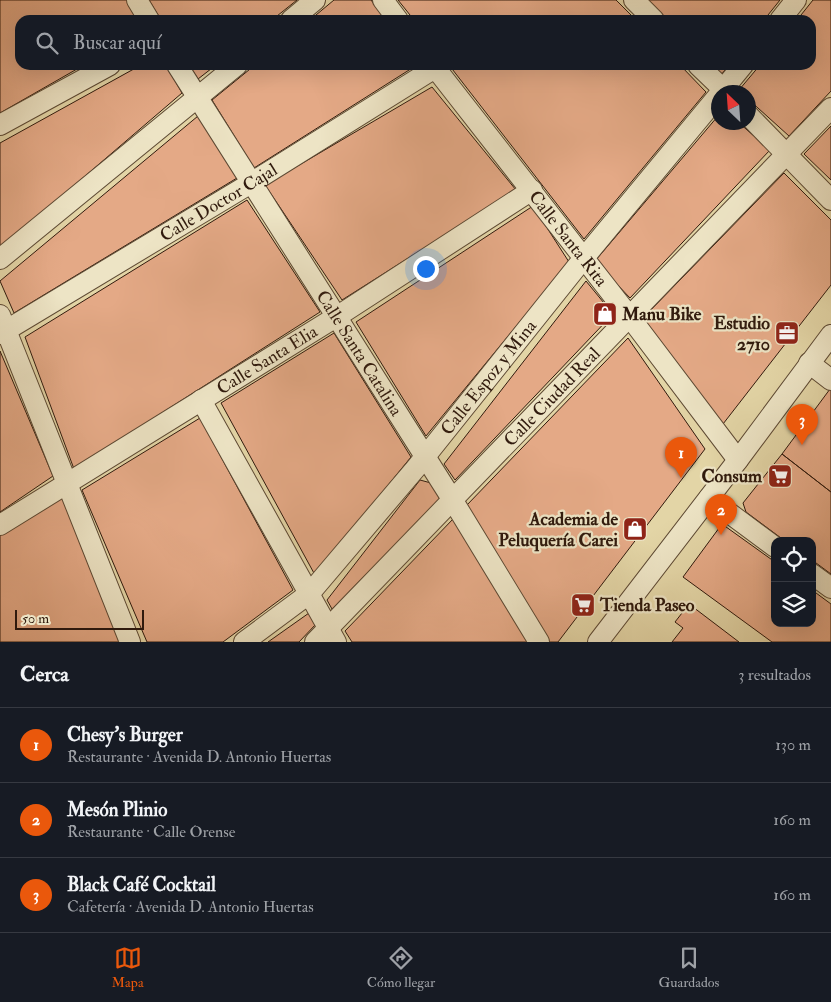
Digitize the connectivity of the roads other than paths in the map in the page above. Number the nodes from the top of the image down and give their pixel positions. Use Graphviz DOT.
graph roads {
  1 [pos="137,0"];
  2 [pos="315,0"];
  3 [pos="383,0"];
  4 [pos="634,0"];
  5 [pos="796,0"];
  6 [pos="146,15"];
  7 [pos="297,15"];
  8 [pos="394,15"];
  9 [pos="649,15"];
  10 [pos="784,15"];
  11 [pos="101,70"];
  12 [pos="180,70"];
  13 [pos="231,70"];
  14 [pos="428,70"];
  15 [pos="437,70"];
  16 [pos="702,70"];
  17 [pos="739,70"];
  18 [pos="715,85"];
  19 [pos="728,85"];
  20 [pos="198,97"];
  21 [pos="711,106"];
  22 [pos="831,108"];
  23 [pos="756,123"];
  24 [pos="0,125"];
  25 [pos="787,154"];
  26 [pos="251,182"];
  27 [pos="532,190"];
  28 [pos="831,200"];
  29 [pos="0,259"];
  30 [pos="583,259"];
  31 [pos="629,316"];
  32 [pos="335,317"];
  33 [pos="2,327"];
  34 [pos="831,335"];
  35 [pos="809,363"];
  36 [pos="831,380"];
  37 [pos="201,400"];
  38 [pos="424,457"];
  39 [pos="738,460"];
  40 [pos="66,483"];
  41 [pos="708,498"];
  42 [pos="452,499"];
  43 [pos="0,525"];
  44 [pos="771,544"];
  45 [pos="816,577"];
  46 [pos="831,588"];
  47 [pos="310,593"];
  48 [pos="327,637"];
  49 [pos="130,642"];
  50 [pos="244,642"];
  51 [pos="540,642"];
  52 [pos="598,642"];
  1 -- 6 [label="street"];
  2 -- 7 [label="street"];
  3 -- 8 [label="street"];
  4 -- 9 [label="street"];
  5 -- 10 [label="street"];
  11 -- 24 [label="street"];
  12 -- 20 [label="street, Calle Santa Catalina"];
  13 -- 20 [label="street"];
  14 -- 26 [label="street, Calle Doctor Cajal"];
  15 -- 27 [label="street, Calle Santa Rita"];
  16 -- 18 [label="street"];
  17 -- 19 [label="street, Calle Espoz y Mina"];
  20 -- 26 [label="street, Calle Santa Catalina"];
  20 -- 29 [label="street"];
  21 -- 30 [label="street, Calle Espoz y Mina"];
  22 -- 25 [label="street, Calle Ciudad Real"];
  23 -- 25 [label="street"];
  25 -- 28 [label="street"];
  25 -- 31 [label="street, Calle Ciudad Real"];
  26 -- 32 [label="street, Calle Santa Catalina"];
  26 -- 33 [label="street, Calle Doctor Cajal"];
  27 -- 30 [label="street, Calle Santa Rita"];
  27 -- 32 [label="street, Calle Santa Elia"];
  30 -- 31 [label="street, Calle Santa Rita"];
  30 -- 38 [label="street, Calle Espoz y Mina"];
  31 -- 39 [label="street, Calle Santa Rita"];
  31 -- 42 [label="street, Calle Ciudad Real"];
  32 -- 37 [label="street, Calle Santa Elia"];
  32 -- 38 [label="street, Calle Santa Catalina"];
  33 -- 40 [label="street"];
  34 -- 35 [label="street"];
  35 -- 36 [label="street"];
  35 -- 39 [label="street"];
  37 -- 40 [label="street, Calle Santa Elia"];
  37 -- 47 [label="street"];
  38 -- 42 [label="street, Calle Santa Catalina"];
  38 -- 47 [label="street, Calle Espoz y Mina"];
  39 -- 41 [label="street"];
  40 -- 43 [label="street, Calle Santa Elia"];
  40 -- 49 [label="street"];
  41 -- 44 [label="street"];
  41 -- 52 [label="street"];
  42 -- 48 [label="street, Calle Ciudad Real"];
  42 -- 51 [label="street, Calle Santa Catalina"];
  45 -- 46 [label="street"];
  47 -- 48 [label="street"];
  47 -- 50 [label="street, Calle Espoz y Mina"];
}
